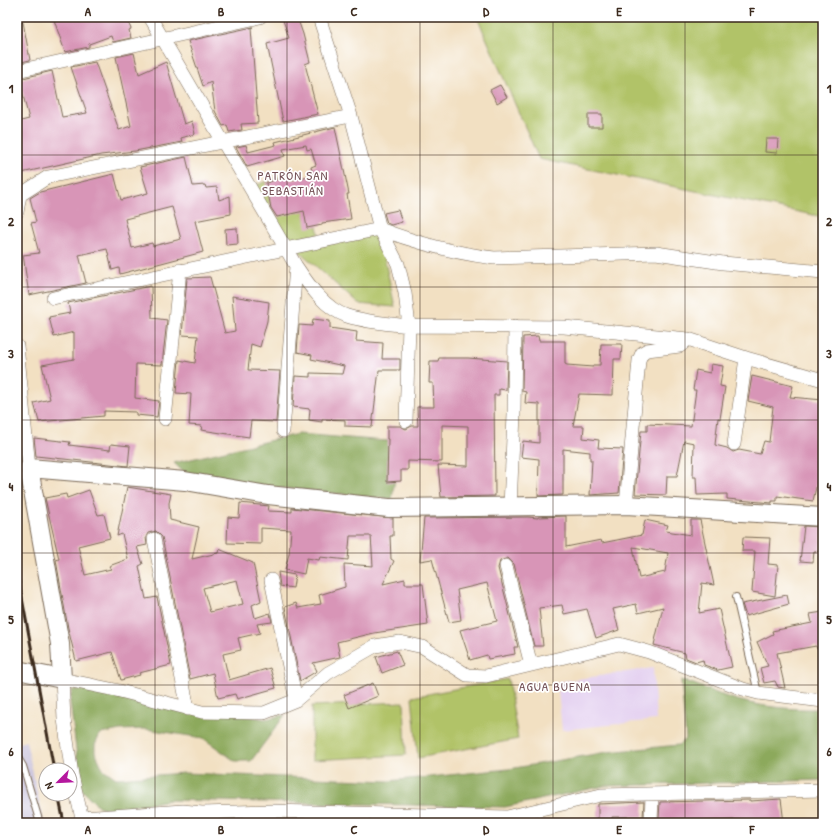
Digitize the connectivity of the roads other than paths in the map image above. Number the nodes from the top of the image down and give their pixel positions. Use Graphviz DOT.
graph roads {
  1 [pos="150,17"];
  2 [pos="260,17"];
  3 [pos="319,17"];
  4 [pos="163,39"];
  5 [pos="17,71"];
  6 [pos="351,116"];
  7 [pos="222,141"];
  8 [pos="19,192"];
  9 [pos="17,212"];
  10 [pos="380,229"];
  11 [pos="285,249"];
  12 [pos="296,266"];
  13 [pos="180,270"];
  14 [pos="823,272"];
  15 [pos="52,298"];
  16 [pos="409,326"];
  17 [pos="515,326"];
  18 [pos="688,339"];
  19 [pos="17,346"];
  20 [pos="746,358"];
  21 [pos="823,380"];
  22 [pos="166,419"];
  23 [pos="406,421"];
  24 [pos="283,431"];
  25 [pos="734,444"];
  26 [pos="29,468"];
  27 [pos="626,505"];
  28 [pos="510,507"];
  29 [pos="823,517"];
  30 [pos="154,539"];
  31 [pos="506,566"];
  32 [pos="271,580"];
  33 [pos="736,597"];
  34 [pos="531,665"];
  35 [pos="17,670"];
  36 [pos="62,678"];
  37 [pos="758,693"];
  38 [pos="296,700"];
  39 [pos="823,701"];
  40 [pos="188,709"];
  41 [pos="17,756"];
  42 [pos="823,790"];
  43 [pos="652,795"];
  44 [pos="39,820"];
  45 [pos="82,821"];
  46 [pos="651,823"];
  1 -- 4 [label="street"];
  2 -- 4 [label="street"];
  3 -- 6 [label="street"];
  4 -- 5 [label="street"];
  4 -- 7 [label="street"];
  6 -- 7 [label="street"];
  6 -- 10 [label="street"];
  7 -- 8 [label="street"];
  7 -- 11 [label="street"];
  8 -- 9 [label="street"];
  10 -- 11 [label="street"];
  10 -- 14 [label="street"];
  10 -- 16 [label="street"];
  11 -- 12 [label="street"];
  11 -- 13 [label="street"];
  12 -- 16 [label="street"];
  12 -- 24 [label="street"];
  13 -- 15 [label="street"];
  13 -- 22 [label="street"];
  16 -- 17 [label="street"];
  16 -- 23 [label="street"];
  17 -- 18 [label="street"];
  17 -- 28 [label="street"];
  18 -- 20 [label="street"];
  18 -- 27 [label="street"];
  19 -- 26 [label="street"];
  20 -- 21 [label="street"];
  20 -- 25 [label="street"];
  26 -- 28 [label="main road"];
  26 -- 36 [label="main road"];
  27 -- 28 [label="main road"];
  27 -- 29 [label="main road"];
  30 -- 40 [label="street"];
  31 -- 34 [label="street"];
  32 -- 38 [label="street"];
  33 -- 37 [label="lane"];
  34 -- 37 [label="street"];
  34 -- 38 [label="street"];
  35 -- 36 [label="main road"];
  36 -- 40 [label="street"];
  36 -- 45 [label="street"];
  37 -- 39 [label="street"];
  38 -- 40 [label="street"];
  41 -- 44 [label="lane"];
  42 -- 43 [label="street"];
  43 -- 45 [label="street"];
  43 -- 46 [label="street"];
}
